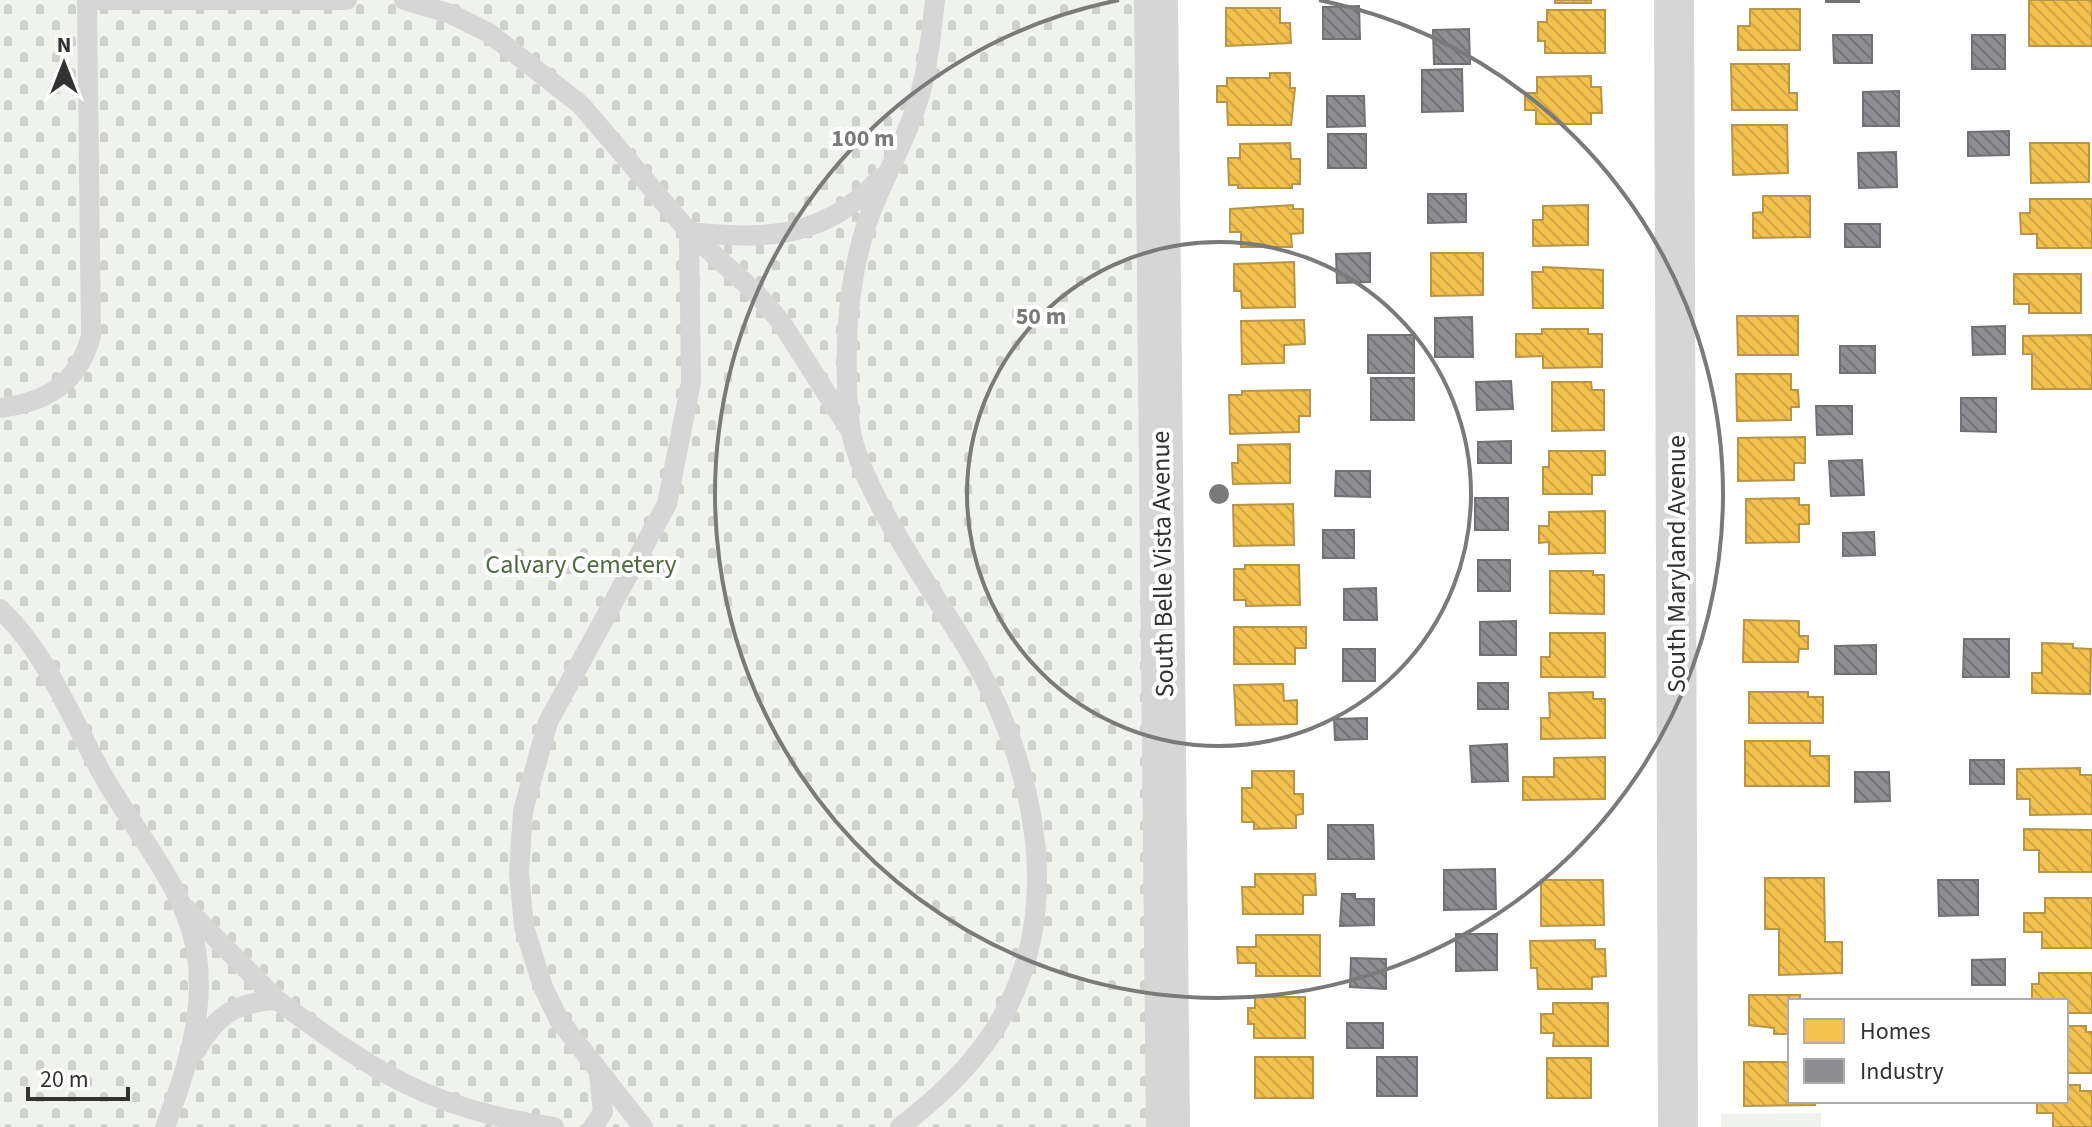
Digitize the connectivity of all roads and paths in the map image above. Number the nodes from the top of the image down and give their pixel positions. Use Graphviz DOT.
graph roads {
  1 [pos="87,0"];
  2 [pos="347,0"];
  3 [pos="404,0"];
  4 [pos="935,0"];
  5 [pos="1156,0"];
  6 [pos="1674,0"];
  7 [pos="887,170"];
  8 [pos="689,232"];
  9 [pos="0,408"];
  10 [pos="850,430"];
  11 [pos="0,609"];
  12 [pos="180,902"];
  13 [pos="277,1000"];
  14 [pos="190,1061"];
  15 [pos="598,1071"];
  16 [pos="165,1127"];
  17 [pos="554,1127"];
  18 [pos="593,1127"];
  19 [pos="643,1127"];
  20 [pos="900,1127"];
  21 [pos="1168,1127"];
  22 [pos="1678,1127"];
  1 -- 2 [label="lane"];
  1 -- 9 [label="lane"];
  3 -- 8 [label="lane"];
  4 -- 7 [label="lane"];
  5 -- 21 [label="street, South Belle Vista Avenue"];
  6 -- 22 [label="street, South Maryland Avenue"];
  7 -- 8 [label="lane"];
  7 -- 10 [label="lane"];
  8 -- 10 [label="lane"];
  8 -- 15 [label="lane"];
  10 -- 20 [label="lane"];
  11 -- 12 [label="lane"];
  12 -- 13 [label="lane"];
  12 -- 14 [label="lane"];
  13 -- 14 [label="lane"];
  13 -- 17 [label="lane"];
  14 -- 16 [label="lane"];
  15 -- 18 [label="lane"];
  15 -- 19 [label="lane"];
}
